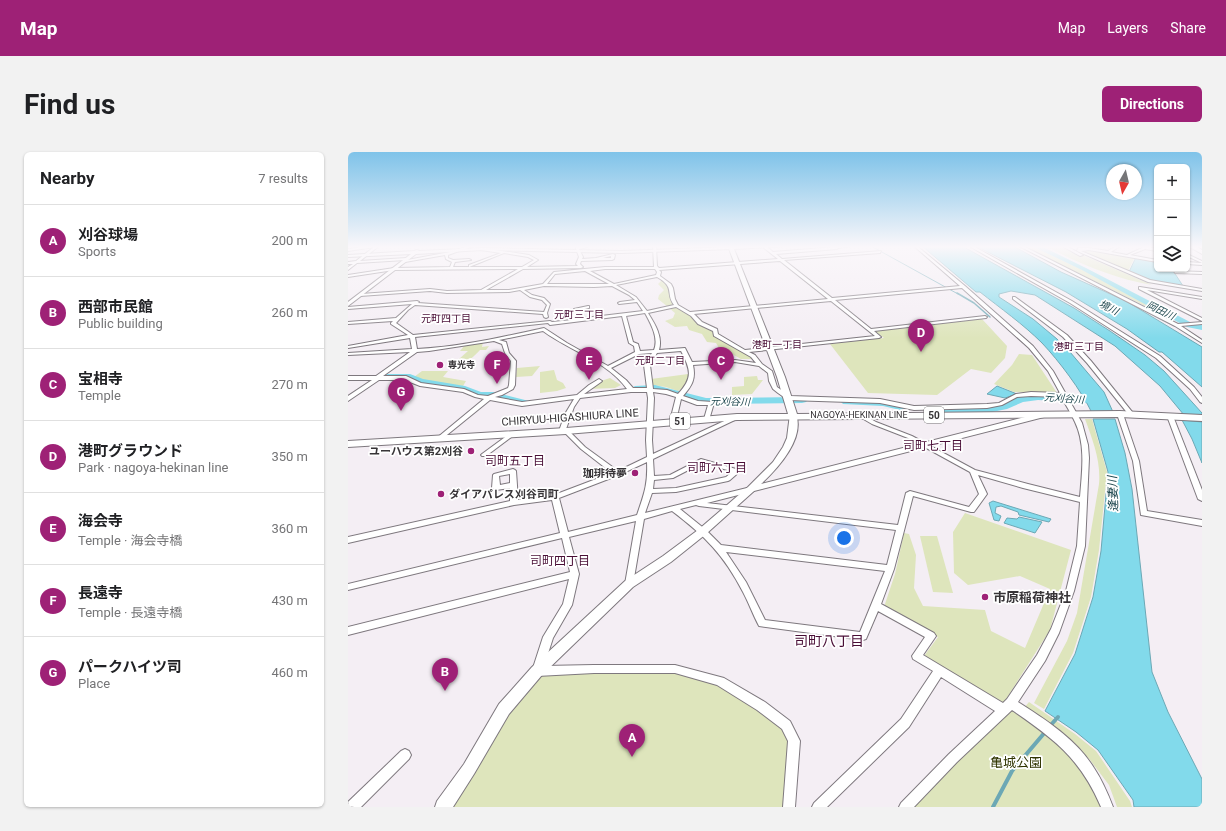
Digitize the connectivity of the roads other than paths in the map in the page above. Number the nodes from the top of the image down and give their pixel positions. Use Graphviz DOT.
graph roads {
  1 [pos="384,277"];
  2 [pos="505,277"];
  3 [pos="551,277"];
  4 [pos="598,277"];
  5 [pos="655,277"];
  6 [pos="659,277"];
  7 [pos="742,277"];
  8 [pos="803,277"];
  9 [pos="951,277"];
  10 [pos="1025,277"];
  11 [pos="1081,277"];
  12 [pos="1131,277"];
  13 [pos="1139,277"];
  14 [pos="1180,282"];
  15 [pos="544,285"];
  16 [pos="613,285"];
  17 [pos="1182,286"];
  18 [pos="964,287"];
  19 [pos="521,289"];
  20 [pos="482,291"];
  21 [pos="1202,291"];
  22 [pos="361,295"];
  23 [pos="1014,298"];
  24 [pos="1202,298"];
  25 [pos="832,299"];
  26 [pos="638,301"];
  27 [pos="620,303"];
  28 [pos="348,304"];
  29 [pos="416,304"];
  30 [pos="676,306"];
  31 [pos="588,307"];
  32 [pos="754,307"];
  33 [pos="348,308"];
  34 [pos="494,309"];
  35 [pos="646,312"];
  36 [pos="545,313"];
  37 [pos="690,313"];
  38 [pos="484,314"];
  39 [pos="624,315"];
  40 [pos="985,317"];
  41 [pos="396,319"];
  42 [pos="1202,320"];
  43 [pos="574,321"];
  44 [pos="348,323"];
  45 [pos="550,323"];
  46 [pos="1202,323"];
  47 [pos="1178,325"];
  48 [pos="544,329"];
  49 [pos="870,330"];
  50 [pos="412,336"];
  51 [pos="494,340"];
  52 [pos="1202,342"];
  53 [pos="348,348"];
  54 [pos="769,348"];
  55 [pos="415,351"];
  56 [pos="745,351"];
  57 [pos="656,352"];
  58 [pos="638,353"];
  59 [pos="348,354"];
  60 [pos="690,364"];
  61 [pos="760,365"];
  62 [pos="607,368"];
  63 [pos="379,377"];
  64 [pos="348,378"];
  65 [pos="599,381"];
  66 [pos="650,388"];
  67 [pos="631,390"];
  68 [pos="680,395"];
  69 [pos="1064,395"];
  70 [pos="490,397"];
  71 [pos="577,397"];
  72 [pos="788,398"];
  73 [pos="348,399"];
  74 [pos="1202,401"];
  75 [pos="915,411"];
  76 [pos="1073,412"];
  77 [pos="793,414"];
  78 [pos="1120,414"];
  79 [pos="1131,414"];
  80 [pos="1041,415"];
  81 [pos="862,416"];
  82 [pos="1172,416"];
  83 [pos="737,417"];
  84 [pos="1202,418"];
  85 [pos="707,419"];
  86 [pos="673,421"];
  87 [pos="650,423"];
  88 [pos="564,431"];
  89 [pos="512,434"];
  90 [pos="440,438"];
  91 [pos="348,444"];
  92 [pos="925,446"];
  93 [pos="484,455"];
  94 [pos="650,458"];
  95 [pos="973,471"];
  96 [pos="617,474"];
  97 [pos="651,478"];
  98 [pos="513,485"];
  99 [pos="751,489"];
  100 [pos="649,491"];
  101 [pos="555,497"];
  102 [pos="1202,499"];
  103 [pos="1083,500"];
  104 [pos="514,503"];
  105 [pos="696,503"];
  106 [pos="728,508"];
  107 [pos="674,509"];
  108 [pos="640,517"];
  109 [pos="1202,523"];
  110 [pos="901,528"];
  111 [pos="702,532"];
  112 [pos="566,534"];
  113 [pos="348,540"];
  114 [pos="719,548"];
  115 [pos="890,569"];
  116 [pos="575,574"];
  117 [pos="629,584"];
  118 [pos="348,587"];
  119 [pos="876,605"];
  120 [pos="348,631"];
  121 [pos="940,670"];
  122 [pos="537,671"];
  123 [pos="1008,707"];
  124 [pos="405,755"];
  125 [pos="352,807"];
  126 [pos="442,807"];
  127 [pos="789,807"];
  128 [pos="818,807"];
  129 [pos="906,807"];
  130 [pos="1107,807"];
  1 -- 22 [label="street"];
  2 -- 20 [label="street"];
  3 -- 15 [label="street"];
  4 -- 16 [label="street"];
  5 -- 16 [label="street"];
  6 -- 30 [label="street"];
  7 -- 32 [label="main road"];
  8 -- 25 [label="street"];
  9 -- 18 [label="street"];
  10 -- 74 [label="street"];
  11 -- 47 [label="street"];
  12 -- 21 [label="street"];
  13 -- 17 [label="street"];
  14 -- 17 [label="street"];
  15 -- 16 [label="street"];
  15 -- 19 [label="street"];
  16 -- 26 [label="street"];
  17 -- 21 [label="street"];
  18 -- 25 [label="street"];
  18 -- 69 [label="street"];
  19 -- 20 [label="street"];
  19 -- 36 [label="street"];
  20 -- 22 [label="street"];
  22 -- 28 [label="street"];
  23 -- 79 [label="street"];
  24 -- 42 [label="street"];
  25 -- 32 [label="street"];
  25 -- 49 [label="street"];
  26 -- 27 [label="street"];
  26 -- 35 [label="street"];
  29 -- 33 [label="street"];
  29 -- 34 [label="street"];
  29 -- 41 [label="street"];
  30 -- 35 [label="street"];
  30 -- 37 [label="street"];
  31 -- 43 [label="street"];
  32 -- 37 [label="street"];
  32 -- 54 [label="main road"];
  34 -- 36 [label="street"];
  34 -- 38 [label="street"];
  35 -- 39 [label="street"];
  35 -- 57 [label="street"];
  36 -- 45 [label="street"];
  37 -- 56 [label="street"];
  39 -- 43 [label="street"];
  39 -- 58 [label="street"];
  40 -- 49 [label="street"];
  41 -- 44 [label="street"];
  41 -- 50 [label="street"];
  43 -- 45 [label="street"];
  45 -- 48 [label="street"];
  45 -- 50 [label="street"];
  46 -- 47 [label="street"];
  47 -- 52 [label="street"];
  48 -- 51 [label="street"];
  48 -- 62 [label="street"];
  49 -- 54 [label="street"];
  50 -- 53 [label="street"];
  50 -- 55 [label="street"];
  51 -- 55 [label="street"];
  51 -- 70 [label="street"];
  54 -- 56 [label="street"];
  54 -- 72 [label="main road"];
  55 -- 59 [label="street"];
  55 -- 63 [label="street"];
  56 -- 61 [label="street"];
  57 -- 58 [label="street"];
  57 -- 60 [label="street"];
  57 -- 66 [label="street"];
  58 -- 62 [label="street"];
  60 -- 61 [label="street"];
  60 -- 68 [label="street"];
  61 -- 72 [label="street"];
  62 -- 67 [label="street"];
  63 -- 64 [label="street"];
  63 -- 70 [label="street"];
  63 -- 73 [label="street"];
  65 -- 71 [label="street"];
  66 -- 67 [label="street"];
  66 -- 68 [label="street"];
  66 -- 87 [label="street"];
  67 -- 71 [label="street"];
  68 -- 85 [label="street"];
  68 -- 86 [label="street"];
  69 -- 75 [label="street"];
  69 -- 76 [label="street"];
  70 -- 71 [label="street"];
  70 -- 90 [label="street"];
  71 -- 88 [label="street"];
  72 -- 75 [label="street"];
  72 -- 77 [label="main road"];
  75 -- 80 [label="main road, NAGOYA-HEKINAN LINE / 50"];
  75 -- 81 [label="main road, NAGOYA-HEKINAN LINE / 50"];
  76 -- 78 [label="main road, NAGOYA-HEKINAN LINE / 50"];
  76 -- 80 [label="main road, NAGOYA-HEKINAN LINE / 50"];
  76 -- 103 [label="street"];
  77 -- 81 [label="main road, NAGOYA-HEKINAN LINE / 50"];
  77 -- 83 [label="main road, CHIRYUU-HIGASHIURA LINE / 51"];
  77 -- 99 [label="street"];
  78 -- 79 [label="main road, NAGOYA-HEKINAN LINE / 50"];
  78 -- 109 [label="street"];
  79 -- 82 [label="main road, NAGOYA-HEKINAN LINE / 50"];
  80 -- 92 [label="street"];
  81 -- 92 [label="street"];
  82 -- 84 [label="main road, NAGOYA-HEKINAN LINE / 50"];
  82 -- 102 [label="street"];
  83 -- 85 [label="main road, CHIRYUU-HIGASHIURA LINE / 51"];
  83 -- 94 [label="street"];
  85 -- 86 [label="main road, CHIRYUU-HIGASHIURA LINE / 51"];
  86 -- 87 [label="main road, CHIRYUU-HIGASHIURA LINE / 51"];
  87 -- 88 [label="main road, CHIRYUU-HIGASHIURA LINE / 51"];
  87 -- 94 [label="street"];
  88 -- 89 [label="main road, CHIRYUU-HIGASHIURA LINE / 51"];
  88 -- 96 [label="street"];
  89 -- 90 [label="main road, CHIRYUU-HIGASHIURA LINE / 51"];
  89 -- 93 [label="street"];
  90 -- 91 [label="main road, CHIRYUU-HIGASHIURA LINE / 51"];
  92 -- 95 [label="street"];
  92 -- 99 [label="street"];
  94 -- 96 [label="street"];
  94 -- 97 [label="street"];
  95 -- 103 [label="street"];
  95 -- 110 [label="street"];
  96 -- 101 [label="street"];
  97 -- 100 [label="street"];
  97 -- 100 [label="street"];
  98 -- 104 [label="street"];
  99 -- 105 [label="street"];
  99 -- 106 [label="street"];
  100 -- 108 [label="street"];
  101 -- 104 [label="street"];
  101 -- 112 [label="street"];
  103 -- 123 [label="street"];
  104 -- 113 [label="street"];
  105 -- 106 [label="street"];
  105 -- 107 [label="street"];
  106 -- 110 [label="street"];
  106 -- 111 [label="street"];
  107 -- 108 [label="street"];
  107 -- 111 [label="street"];
  108 -- 112 [label="street"];
  108 -- 117 [label="street"];
  110 -- 115 [label="street"];
  111 -- 114 [label="street"];
  111 -- 117 [label="street"];
  112 -- 116 [label="street"];
  112 -- 118 [label="street"];
  114 -- 115 [label="street"];
  114 -- 119 [label="street"];
  115 -- 119 [label="street"];
  116 -- 120 [label="street"];
  116 -- 122 [label="street"];
  117 -- 122 [label="street"];
  119 -- 121 [label="street"];
  121 -- 123 [label="street"];
  121 -- 128 [label="street"];
  122 -- 126 [label="street"];
  122 -- 127 [label="street"];
  123 -- 129 [label="street"];
  123 -- 130 [label="street"];
  124 -- 125 [label="street"];
}
